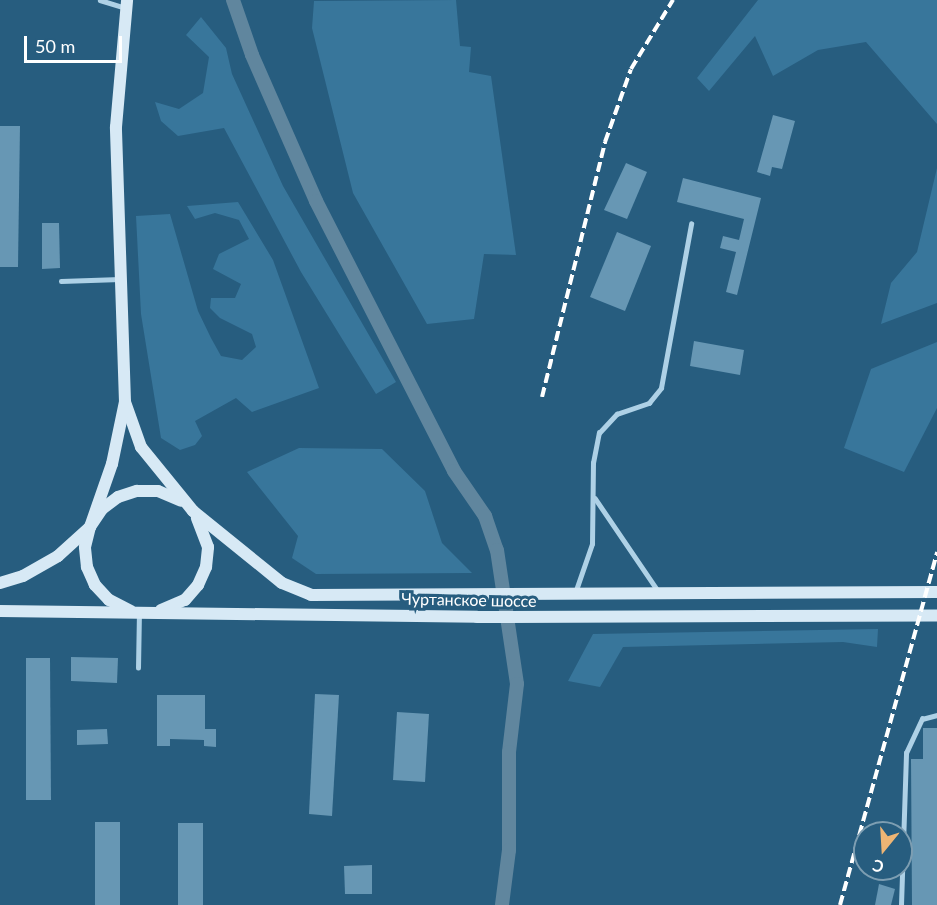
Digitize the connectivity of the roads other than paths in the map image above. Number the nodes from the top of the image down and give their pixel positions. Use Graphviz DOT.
graph roads {
  1 [pos="100,0"];
  2 [pos="126,4"];
  3 [pos="691,224"];
  4 [pos="120,279"];
  5 [pos="61,281"];
  6 [pos="125,402"];
  7 [pos="595,498"];
  8 [pos="193,511"];
  9 [pos="90,526"];
  10 [pos="0,583"];
  11 [pos="937,591"];
  12 [pos="574,595"];
  13 [pos="662,596"];
  14 [pos="0,611"];
  15 [pos="143,613"];
  16 [pos="937,615"];
  17 [pos="138,668"];
  18 [pos="937,715"];
  19 [pos="901,905"];
  1 -- 2 [label="lane"];
  2 -- 4 [label="street"];
  3 -- 7 [label="lane"];
  4 -- 5 [label="lane"];
  4 -- 6 [label="street"];
  6 -- 8 [label="street, Чуртанское шоссе"];
  6 -- 9 [label="street"];
  7 -- 12 [label="lane"];
  7 -- 13 [label="lane"];
  8 -- 9 [label="street"];
  8 -- 12 [label="street, Чуртанское шоссе"];
  8 -- 15 [label="street"];
  9 -- 10 [label="street"];
  9 -- 15 [label="street"];
  11 -- 13 [label="street, Чуртанское шоссе"];
  12 -- 13 [label="street, Чуртанское шоссе"];
  14 -- 15 [label="street, Чуртанское шоссе"];
  15 -- 16 [label="street, Чуртанское шоссе"];
  15 -- 17 [label="lane"];
  18 -- 19 [label="lane"];
}
